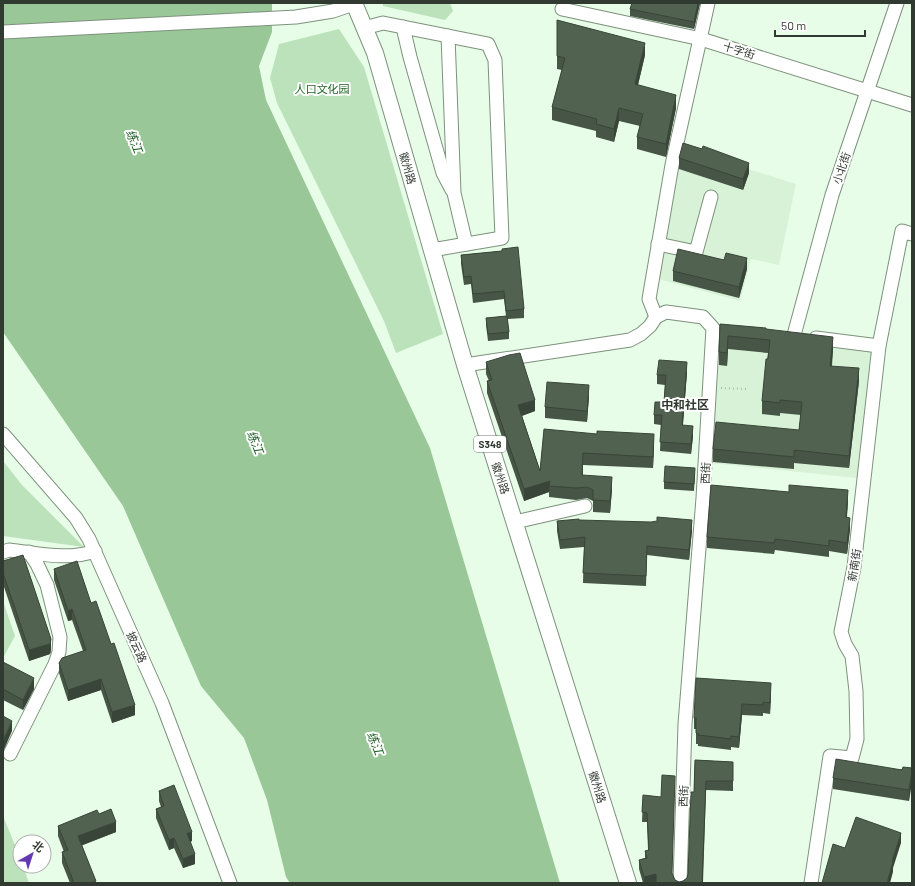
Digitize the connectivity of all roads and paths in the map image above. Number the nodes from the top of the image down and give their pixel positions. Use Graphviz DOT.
graph roads {
  1 [pos="354,3"];
  2 [pos="708,3"];
  3 [pos="898,3"];
  4 [pos="562,9"];
  5 [pos="404,27"];
  6 [pos="364,28"];
  7 [pos="3,32"];
  8 [pos="448,36"];
  9 [pos="700,39"];
  10 [pos="868,90"];
  11 [pos="912,105"];
  12 [pos="454,193"];
  13 [pos="711,197"];
  14 [pos="912,234"];
  15 [pos="466,244"];
  16 [pos="658,244"];
  17 [pos="432,250"];
  18 [pos="656,317"];
  19 [pos="713,328"];
  20 [pos="728,329"];
  21 [pos="779,334"];
  22 [pos="794,335"];
  23 [pos="879,346"];
  24 [pos="466,366"];
  25 [pos="710,388"];
  26 [pos="749,389"];
  27 [pos="3,434"];
  28 [pos="585,506"];
  29 [pos="515,522"];
  30 [pos="94,551"];
  31 [pos="3,552"];
  32 [pos="29,552"];
  33 [pos="10,754"];
  34 [pos="230,883"];
  35 [pos="628,883"];
  36 [pos="680,883"];
  37 [pos="811,883"];
  1 -- 6 [label="main road, 徽州路 / S348"];
  1 -- 7 [label="street"];
  2 -- 9 [label="street"];
  3 -- 10 [label="street, 小北街"];
  4 -- 9 [label="street, 十字街"];
  5 -- 6 [label="street"];
  5 -- 8 [label="street"];
  5 -- 12 [label="street"];
  6 -- 17 [label="main road, 徽州路 / S348"];
  8 -- 12 [label="street"];
  8 -- 15 [label="street"];
  9 -- 10 [label="street, 十字街"];
  9 -- 16 [label="street"];
  10 -- 11 [label="street, 十字街"];
  10 -- 22 [label="street, 小北街"];
  12 -- 15 [label="street"];
  13 -- 16 [label="street"];
  14 -- 23 [label="street, 新南街"];
  15 -- 17 [label="street"];
  16 -- 18 [label="street"];
  17 -- 24 [label="main road, 徽州路 / S348"];
  18 -- 19 [label="street"];
  18 -- 24 [label="street"];
  19 -- 20 [label="street"];
  19 -- 25 [label="street, 西街"];
  21 -- 22 [label="street"];
  22 -- 23 [label="street"];
  23 -- 37 [label="street, 新南街"];
  24 -- 29 [label="main road, 徽州路 / S348"];
  25 -- 26 [label="path"];
  25 -- 36 [label="street, 西街"];
  27 -- 30 [label="street, 披云路"];
  28 -- 29 [label="street"];
  29 -- 35 [label="main road, 徽州路 / S348"];
  30 -- 32 [label="street"];
  30 -- 34 [label="street, 披云路"];
  31 -- 32 [label="street"];
  32 -- 33 [label="street"];
}
